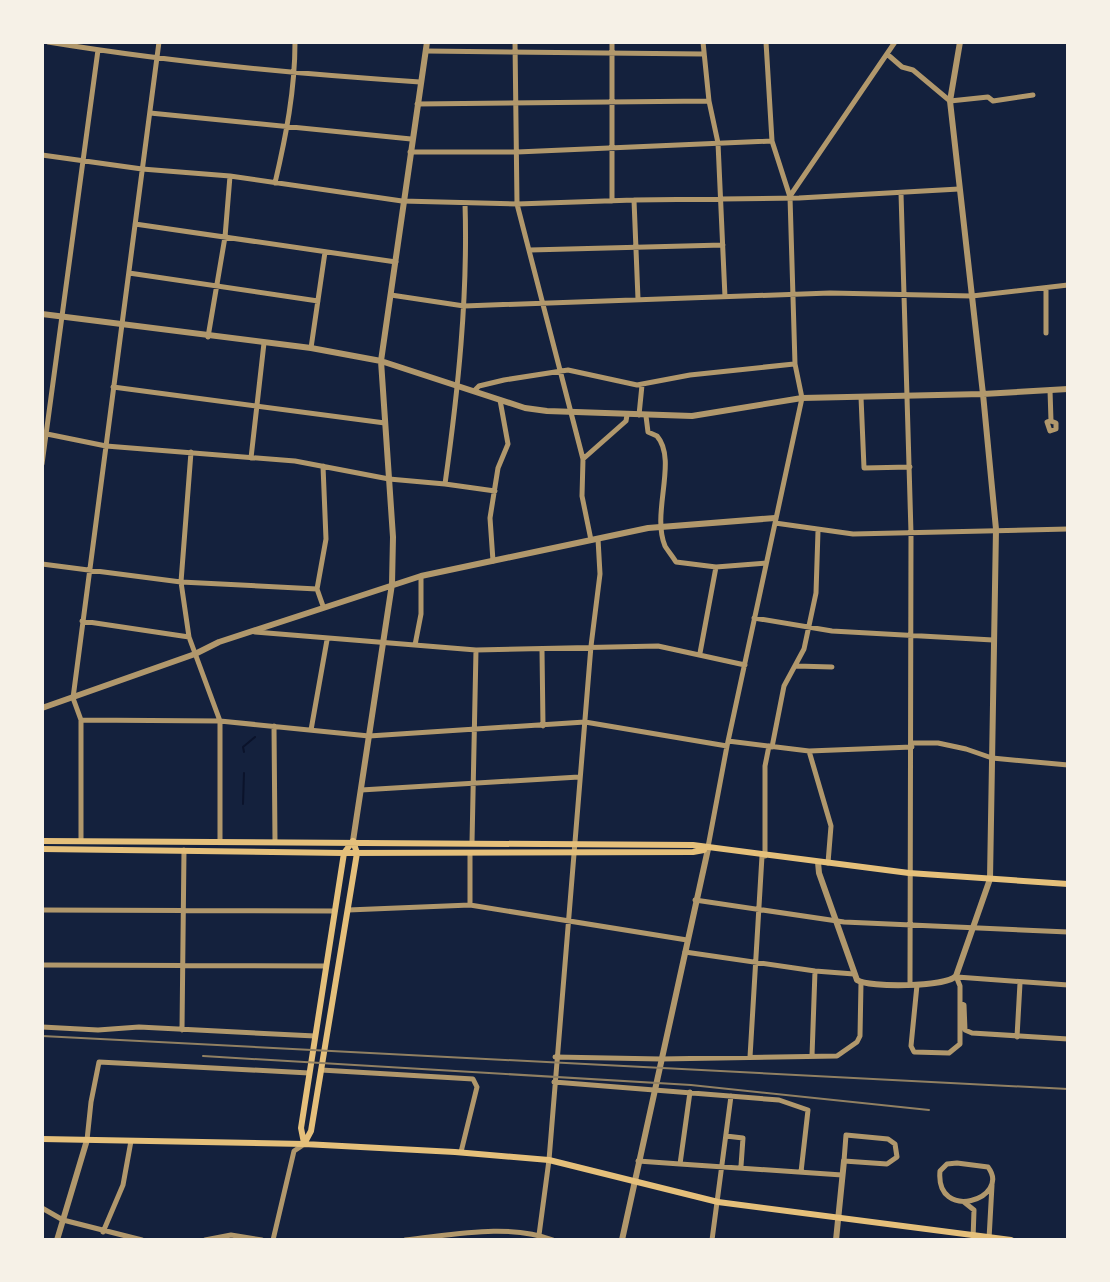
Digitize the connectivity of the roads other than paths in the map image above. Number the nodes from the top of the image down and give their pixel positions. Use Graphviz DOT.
graph roads {
  1 [pos="48,42"];
  2 [pos="159,42"];
  3 [pos="295,42"];
  4 [pos="427,42"];
  5 [pos="515,42"];
  6 [pos="612,42"];
  7 [pos="703,42"];
  8 [pos="766,42"];
  9 [pos="895,42"];
  10 [pos="960,42"];
  11 [pos="98,50"];
  12 [pos="425,51"];
  13 [pos="515,51"];
  14 [pos="612,53"];
  15 [pos="703,54"];
  16 [pos="887,54"];
  17 [pos="157,57"];
  18 [pos="295,71"];
  19 [pos="420,82"];
  20 [pos="1033,95"];
  21 [pos="517,101"];
  22 [pos="613,101"];
  23 [pos="709,101"];
  24 [pos="950,101"];
  25 [pos="417,104"];
  26 [pos="150,113"];
  27 [pos="288,128"];
  28 [pos="411,139"];
  29 [pos="772,141"];
  30 [pos="718,143"];
  31 [pos="613,148"];
  32 [pos="410,152"];
  33 [pos="517,152"];
  34 [pos="42,155"];
  35 [pos="82,161"];
  36 [pos="142,169"];
  37 [pos="230,176"];
  38 [pos="275,183"];
  39 [pos="959,189"];
  40 [pos="901,193"];
  41 [pos="790,197"];
  42 [pos="722,198"];
  43 [pos="634,200"];
  44 [pos="402,201"];
  45 [pos="612,201"];
  46 [pos="465,203"];
  47 [pos="517,204"];
  48 [pos="135,224"];
  49 [pos="225,237"];
  50 [pos="723,245"];
  51 [pos="635,247"];
  52 [pos="530,250"];
  53 [pos="325,252"];
  54 [pos="396,262"];
  55 [pos="129,273"];
  56 [pos="217,285"];
  57 [pos="1068,285"];
  58 [pos="1046,288"];
  59 [pos="905,293"];
  60 [pos="793,294"];
  61 [pos="391,295"];
  62 [pos="972,296"];
  63 [pos="725,297"];
  64 [pos="638,299"];
  65 [pos="318,301"];
  66 [pos="542,302"];
  67 [pos="464,306"];
  68 [pos="42,314"];
  69 [pos="62,316"];
  70 [pos="122,322"];
  71 [pos="1046,333"];
  72 [pos="208,337"];
  73 [pos="264,343"];
  74 [pos="311,348"];
  75 [pos="381,361"];
  76 [pos="795,364"];
  77 [pos="559,372"];
  78 [pos="642,385"];
  79 [pos="459,386"];
  80 [pos="113,387"];
  81 [pos="1068,389"];
  82 [pos="1050,390"];
  83 [pos="474,391"];
  84 [pos="983,394"];
  85 [pos="909,396"];
  86 [pos="861,397"];
  87 [pos="802,398"];
  88 [pos="500,400"];
  89 [pos="258,407"];
  90 [pos="570,412"];
  91 [pos="627,415"];
  92 [pos="643,416"];
  93 [pos="1051,421"];
  94 [pos="385,423"];
  95 [pos="44,433"];
  96 [pos="106,446"];
  97 [pos="191,452"];
  98 [pos="251,458"];
  99 [pos="583,459"];
  100 [pos="42,464"];
  101 [pos="323,466"];
  102 [pos="910,467"];
  103 [pos="389,479"];
  104 [pos="445,484"];
  105 [pos="495,491"];
  106 [pos="775,521"];
  107 [pos="662,527"];
  108 [pos="996,529"];
  109 [pos="1068,529"];
  110 [pos="818,531"];
  111 [pos="911,533"];
  112 [pos="595,540"];
  113 [pos="493,561"];
  114 [pos="766,563"];
  115 [pos="42,564"];
  116 [pos="716,567"];
  117 [pos="89,570"];
  118 [pos="421,576"];
  119 [pos="181,582"];
  120 [pos="392,584"];
  121 [pos="317,589"];
  122 [pos="323,606"];
  123 [pos="754,618"];
  124 [pos="82,621"];
  125 [pos="808,629"];
  126 [pos="255,632"];
  127 [pos="189,637"];
  128 [pos="911,637"];
  129 [pos="327,640"];
  130 [pos="993,640"];
  131 [pos="384,642"];
  132 [pos="415,645"];
  133 [pos="591,646"];
  134 [pos="476,650"];
  135 [pos="542,650"];
  136 [pos="700,653"];
  137 [pos="195,654"];
  138 [pos="745,665"];
  139 [pos="796,666"];
  140 [pos="832,667"];
  141 [pos="73,698"];
  142 [pos="42,708"];
  143 [pos="81,720"];
  144 [pos="220,721"];
  145 [pos="585,722"];
  146 [pos="274,726"];
  147 [pos="543,726"];
  148 [pos="311,730"];
  149 [pos="474,730"];
  150 [pos="369,736"];
  151 [pos="727,744"];
  152 [pos="912,745"];
  153 [pos="771,746"];
  154 [pos="809,751"];
  155 [pos="992,758"];
  156 [pos="1068,765"];
  157 [pos="579,777"];
  158 [pos="472,783"];
  159 [pos="361,790"];
  160 [pos="42,841"];
  161 [pos="81,841"];
  162 [pos="275,841"];
  163 [pos="353,841"];
  164 [pos="220,842"];
  165 [pos="472,843"];
  166 [pos="575,843"];
  167 [pos="42,849"];
  168 [pos="708,849"];
  169 [pos="184,850"];
  170 [pos="344,853"];
  171 [pos="357,853"];
  172 [pos="470,853"];
  173 [pos="573,853"];
  174 [pos="763,856"];
  175 [pos="818,862"];
  176 [pos="828,863"];
  177 [pos="909,873"];
  178 [pos="990,879"];
  179 [pos="1068,884"];
  180 [pos="695,900"];
  181 [pos="470,905"];
  182 [pos="42,910"];
  183 [pos="183,910"];
  184 [pos="348,910"];
  185 [pos="335,911"];
  186 [pos="759,911"];
  187 [pos="568,921"];
  188 [pos="836,921"];
  189 [pos="909,925"];
  190 [pos="972,928"];
  191 [pos="1068,932"];
  192 [pos="687,940"];
  193 [pos="684,952"];
  194 [pos="756,962"];
  195 [pos="42,965"];
  196 [pos="183,965"];
  197 [pos="326,966"];
  198 [pos="815,971"];
  199 [pos="854,974"];
  200 [pos="956,976"];
  201 [pos="861,983"];
  202 [pos="1020,983"];
  203 [pos="913,984"];
  204 [pos="1068,985"];
  205 [pos="960,1003"];
  206 [pos="42,1027"];
  207 [pos="182,1030"];
  208 [pos="315,1036"];
  209 [pos="1017,1037"];
  210 [pos="1068,1039"];
  211 [pos="812,1056"];
  212 [pos="555,1057"];
  213 [pos="750,1057"];
  214 [pos="661,1059"];
  215 [pos="321,1070"];
  216 [pos="309,1073"];
  217 [pos="554,1082"];
  218 [pos="654,1089"];
  219 [pos="690,1092"];
  220 [pos="731,1096"];
  221 [pos="726,1136"];
  222 [pos="42,1139"];
  223 [pos="87,1140"];
  224 [pos="131,1141"];
  225 [pos="304,1144"];
  226 [pos="461,1152"];
  227 [pos="549,1160"];
  228 [pos="638,1161"];
  229 [pos="844,1161"];
  230 [pos="680,1164"];
  231 [pos="741,1166"];
  232 [pos="720,1167"];
  233 [pos="801,1172"];
  234 [pos="842,1175"];
  235 [pos="633,1182"];
  236 [pos="992,1184"];
  237 [pos="718,1202"];
  238 [pos="964,1202"];
  239 [pos="42,1208"];
  240 [pos="837,1218"];
  241 [pos="63,1220"];
  242 [pos="103,1232"];
  243 [pos="539,1235"];
  244 [pos="973,1238"];
  245 [pos="989,1239"];
  246 [pos="57,1240"];
  247 [pos="142,1240"];
  248 [pos="205,1240"];
  249 [pos="262,1240"];
  250 [pos="273,1240"];
  251 [pos="405,1240"];
  252 [pos="553,1240"];
  253 [pos="622,1240"];
  254 [pos="712,1240"];
  255 [pos="836,1240"];
  256 [pos="1011,1240"];
  1 -- 11 [label="street"];
  2 -- 17 [label="street"];
  3 -- 18 [label="street"];
  4 -- 12 [label="street"];
  5 -- 13 [label="street"];
  6 -- 14 [label="street"];
  7 -- 15 [label="street"];
  8 -- 29 [label="street"];
  9 -- 16 [label="street"];
  10 -- 24 [label="street"];
  11 -- 17 [label="street"];
  11 -- 35 [label="street"];
  12 -- 13 [label="street"];
  12 -- 19 [label="street"];
  13 -- 14 [label="street"];
  13 -- 21 [label="street"];
  14 -- 15 [label="street"];
  14 -- 22 [label="street"];
  15 -- 23 [label="street"];
  16 -- 24 [label="street"];
  16 -- 41 [label="street"];
  17 -- 18 [label="street"];
  17 -- 26 [label="street"];
  18 -- 19 [label="street"];
  18 -- 27 [label="street"];
  19 -- 25 [label="street"];
  20 -- 24 [label="street"];
  21 -- 22 [label="street"];
  21 -- 25 [label="street"];
  21 -- 33 [label="street"];
  22 -- 23 [label="street"];
  22 -- 31 [label="street"];
  23 -- 30 [label="street"];
  24 -- 39 [label="street"];
  25 -- 28 [label="street"];
  26 -- 27 [label="street"];
  26 -- 36 [label="street"];
  27 -- 28 [label="street"];
  27 -- 38 [label="street"];
  28 -- 32 [label="street"];
  29 -- 30 [label="street"];
  29 -- 41 [label="street"];
  30 -- 31 [label="street"];
  30 -- 42 [label="street"];
  31 -- 33 [label="street"];
  31 -- 45 [label="street"];
  32 -- 33 [label="street"];
  32 -- 44 [label="street"];
  33 -- 47 [label="street"];
  34 -- 35 [label="street"];
  35 -- 36 [label="street"];
  35 -- 69 [label="street"];
  36 -- 37 [label="street"];
  36 -- 48 [label="street"];
  37 -- 38 [label="street"];
  37 -- 49 [label="street"];
  38 -- 44 [label="street"];
  39 -- 40 [label="street"];
  39 -- 62 [label="street"];
  40 -- 41 [label="street"];
  40 -- 59 [label="street"];
  41 -- 42 [label="street"];
  41 -- 60 [label="street"];
  42 -- 43 [label="street"];
  42 -- 50 [label="street"];
  43 -- 45 [label="street"];
  43 -- 51 [label="street"];
  44 -- 46 [label="street"];
  44 -- 54 [label="street"];
  45 -- 47 [label="street"];
  46 -- 47 [label="street"];
  46 -- 67 [label="street"];
  47 -- 52 [label="street"];
  48 -- 49 [label="street"];
  48 -- 55 [label="street"];
  49 -- 53 [label="street"];
  49 -- 56 [label="street"];
  50 -- 51 [label="street"];
  50 -- 63 [label="street"];
  51 -- 52 [label="street"];
  51 -- 64 [label="street"];
  52 -- 66 [label="street"];
  53 -- 54 [label="street"];
  53 -- 65 [label="street"];
  54 -- 61 [label="street"];
  55 -- 56 [label="street"];
  55 -- 70 [label="street"];
  56 -- 65 [label="street"];
  56 -- 72 [label="street"];
  57 -- 58 [label="street"];
  58 -- 62 [label="street"];
  58 -- 71 [label="street"];
  59 -- 60 [label="street"];
  59 -- 62 [label="street"];
  59 -- 85 [label="street"];
  60 -- 63 [label="street"];
  60 -- 76 [label="street"];
  61 -- 67 [label="street"];
  61 -- 75 [label="street"];
  62 -- 84 [label="street"];
  63 -- 64 [label="street"];
  64 -- 66 [label="street"];
  65 -- 74 [label="street"];
  66 -- 67 [label="street"];
  66 -- 77 [label="street"];
  67 -- 79 [label="street"];
  68 -- 69 [label="street"];
  69 -- 70 [label="street"];
  69 -- 95 [label="street"];
  70 -- 72 [label="street"];
  70 -- 80 [label="street"];
  72 -- 73 [label="street"];
  73 -- 74 [label="street"];
  73 -- 89 [label="street"];
  74 -- 75 [label="street"];
  75 -- 79 [label="street"];
  75 -- 94 [label="street"];
  76 -- 78 [label="street"];
  76 -- 87 [label="street"];
  77 -- 78 [label="street"];
  77 -- 83 [label="street"];
  77 -- 90 [label="street"];
  78 -- 92 [label="street"];
  79 -- 83 [label="street"];
  79 -- 104 [label="street"];
  80 -- 89 [label="street"];
  80 -- 96 [label="street"];
  81 -- 82 [label="street"];
  82 -- 84 [label="street"];
  82 -- 93 [label="street"];
  83 -- 88 [label="street"];
  84 -- 85 [label="street"];
  84 -- 108 [label="street"];
  85 -- 86 [label="street"];
  85 -- 102 [label="street"];
  86 -- 87 [label="street"];
  86 -- 102 [label="street"];
  87 -- 92 [label="street"];
  87 -- 106 [label="street"];
  88 -- 90 [label="street"];
  88 -- 105 [label="street"];
  89 -- 94 [label="street"];
  89 -- 98 [label="street"];
  90 -- 91 [label="street"];
  90 -- 99 [label="street"];
  91 -- 92 [label="street"];
  91 -- 99 [label="street"];
  92 -- 107 [label="street"];
  94 -- 103 [label="street"];
  95 -- 96 [label="street"];
  95 -- 100 [label="street"];
  96 -- 97 [label="street"];
  96 -- 117 [label="street"];
  97 -- 98 [label="street"];
  97 -- 119 [label="street"];
  98 -- 101 [label="street"];
  99 -- 112 [label="street"];
  101 -- 103 [label="street"];
  101 -- 121 [label="street"];
  102 -- 111 [label="street"];
  103 -- 104 [label="street"];
  103 -- 120 [label="street"];
  104 -- 105 [label="street"];
  105 -- 113 [label="street"];
  106 -- 107 [label="street"];
  106 -- 110 [label="street"];
  106 -- 114 [label="street"];
  107 -- 112 [label="street"];
  107 -- 116 [label="street"];
  108 -- 109 [label="street"];
  108 -- 111 [label="street"];
  108 -- 130 [label="street"];
  110 -- 111 [label="street"];
  110 -- 125 [label="street"];
  111 -- 128 [label="street"];
  112 -- 113 [label="street"];
  112 -- 133 [label="street"];
  113 -- 118 [label="street"];
  114 -- 116 [label="street"];
  114 -- 123 [label="street"];
  115 -- 117 [label="street"];
  116 -- 136 [label="street"];
  117 -- 119 [label="street"];
  117 -- 124 [label="street"];
  118 -- 120 [label="street"];
  118 -- 132 [label="street"];
  119 -- 121 [label="street"];
  119 -- 127 [label="street"];
  120 -- 122 [label="street"];
  120 -- 131 [label="street"];
  121 -- 122 [label="street"];
  122 -- 126 [label="street"];
  123 -- 125 [label="street"];
  123 -- 138 [label="street"];
  124 -- 127 [label="street"];
  124 -- 141 [label="street"];
  125 -- 128 [label="street"];
  125 -- 139 [label="street"];
  126 -- 129 [label="street"];
  126 -- 137 [label="street"];
  127 -- 137 [label="street"];
  128 -- 130 [label="street"];
  128 -- 152 [label="street"];
  129 -- 131 [label="street"];
  129 -- 148 [label="street"];
  130 -- 155 [label="street"];
  131 -- 132 [label="street"];
  131 -- 150 [label="street"];
  132 -- 134 [label="street"];
  133 -- 135 [label="street"];
  133 -- 136 [label="street"];
  133 -- 145 [label="street"];
  134 -- 135 [label="street"];
  134 -- 149 [label="street"];
  135 -- 147 [label="street"];
  136 -- 138 [label="street"];
  137 -- 141 [label="street"];
  137 -- 144 [label="street"];
  138 -- 151 [label="street"];
  139 -- 140 [label="street"];
  139 -- 153 [label="street"];
  141 -- 142 [label="street"];
  141 -- 143 [label="street"];
  143 -- 144 [label="street"];
  143 -- 161 [label="street"];
  144 -- 146 [label="street"];
  144 -- 164 [label="street"];
  145 -- 147 [label="street"];
  145 -- 151 [label="street"];
  145 -- 157 [label="street"];
  146 -- 148 [label="street"];
  146 -- 162 [label="street"];
  147 -- 149 [label="street"];
  148 -- 150 [label="street"];
  149 -- 150 [label="street"];
  149 -- 158 [label="street"];
  150 -- 159 [label="street"];
  151 -- 153 [label="street"];
  151 -- 168 [label="street"];
  152 -- 154 [label="street"];
  152 -- 155 [label="street"];
  152 -- 177 [label="street"];
  153 -- 154 [label="street"];
  153 -- 174 [label="street"];
  154 -- 176 [label="street"];
  155 -- 156 [label="street"];
  155 -- 178 [label="street"];
  157 -- 158 [label="street"];
  157 -- 166 [label="street"];
  158 -- 159 [label="street"];
  158 -- 165 [label="street"];
  159 -- 163 [label="street"];
  160 -- 161 [label="main road"];
  161 -- 164 [label="main road"];
  162 -- 163 [label="main road"];
  162 -- 164 [label="main road"];
  163 -- 165 [label="main road"];
  163 -- 170 [label="main road"];
  163 -- 171 [label="main road"];
  165 -- 166 [label="main road"];
  166 -- 168 [label="main road"];
  166 -- 173 [label="street"];
  167 -- 169 [label="main road"];
  168 -- 173 [label="main road"];
  168 -- 174 [label="main road"];
  168 -- 180 [label="street"];
  169 -- 170 [label="main road"];
  169 -- 183 [label="street"];
  170 -- 171 [label="main road"];
  170 -- 185 [label="main road"];
  171 -- 172 [label="main road"];
  171 -- 184 [label="main road"];
  172 -- 173 [label="main road"];
  172 -- 181 [label="street"];
  173 -- 187 [label="street"];
  174 -- 175 [label="main road"];
  174 -- 186 [label="street"];
  175 -- 176 [label="main road"];
  175 -- 188 [label="street"];
  176 -- 177 [label="main road"];
  177 -- 178 [label="main road"];
  177 -- 189 [label="street"];
  178 -- 179 [label="main road"];
  178 -- 190 [label="street"];
  180 -- 186 [label="street"];
  180 -- 192 [label="street"];
  181 -- 184 [label="street"];
  181 -- 187 [label="street"];
  182 -- 183 [label="street"];
  183 -- 185 [label="street"];
  183 -- 196 [label="street"];
  184 -- 215 [label="main road"];
  185 -- 197 [label="main road"];
  186 -- 188 [label="street"];
  186 -- 194 [label="street"];
  187 -- 192 [label="street"];
  187 -- 212 [label="street"];
  188 -- 189 [label="street"];
  188 -- 199 [label="street"];
  189 -- 190 [label="street"];
  189 -- 203 [label="street"];
  190 -- 191 [label="street"];
  190 -- 200 [label="street"];
  192 -- 193 [label="street"];
  193 -- 194 [label="street"];
  193 -- 214 [label="street"];
  194 -- 198 [label="street"];
  194 -- 213 [label="street"];
  195 -- 196 [label="street"];
  196 -- 197 [label="street"];
  196 -- 207 [label="street"];
  197 -- 208 [label="main road"];
  198 -- 199 [label="street"];
  198 -- 211 [label="street"];
  199 -- 201 [label="street"];
  200 -- 202 [label="street"];
  200 -- 203 [label="street"];
  200 -- 205 [label="street"];
  201 -- 203 [label="street"];
  201 -- 211 [label="street"];
  202 -- 204 [label="street"];
  202 -- 209 [label="street"];
  203 -- 205 [label="street"];
  205 -- 209 [label="street"];
  206 -- 207 [label="street"];
  207 -- 208 [label="street"];
  208 -- 216 [label="main road"];
  209 -- 210 [label="street"];
  211 -- 213 [label="street"];
  212 -- 214 [label="street"];
  212 -- 217 [label="street"];
  213 -- 214 [label="street"];
  214 -- 218 [label="street"];
  215 -- 225 [label="main road"];
  215 -- 226 [label="street"];
  216 -- 223 [label="street"];
  216 -- 225 [label="main road"];
  217 -- 218 [label="street"];
  217 -- 227 [label="street"];
  218 -- 219 [label="street"];
  218 -- 228 [label="street"];
  219 -- 220 [label="street"];
  219 -- 230 [label="street"];
  220 -- 221 [label="street"];
  220 -- 233 [label="street"];
  221 -- 231 [label="street"];
  221 -- 232 [label="street"];
  222 -- 223 [label="main road"];
  223 -- 224 [label="main road"];
  223 -- 241 [label="street"];
  224 -- 225 [label="main road"];
  224 -- 242 [label="street"];
  225 -- 226 [label="main road"];
  225 -- 250 [label="street"];
  226 -- 227 [label="main road"];
  227 -- 235 [label="main road"];
  227 -- 243 [label="street"];
  228 -- 230 [label="street"];
  228 -- 235 [label="street"];
  229 -- 229 [label="street"];
  229 -- 234 [label="street"];
  230 -- 232 [label="street"];
  231 -- 232 [label="street"];
  231 -- 233 [label="street"];
  232 -- 237 [label="street"];
  233 -- 234 [label="street"];
  234 -- 240 [label="street"];
  235 -- 237 [label="main road"];
  235 -- 253 [label="street"];
  236 -- 238 [label="street"];
  236 -- 238 [label="street"];
  236 -- 245 [label="street"];
  237 -- 240 [label="main road"];
  237 -- 254 [label="street"];
  238 -- 244 [label="street"];
  239 -- 241 [label="street"];
  240 -- 244 [label="main road"];
  240 -- 255 [label="street"];
  241 -- 242 [label="street"];
  241 -- 246 [label="street"];
  242 -- 247 [label="street"];
  243 -- 251 [label="street"];
  243 -- 252 [label="street"];
  244 -- 245 [label="main road"];
  245 -- 256 [label="main road"];
  248 -- 249 [label="street"];
}
